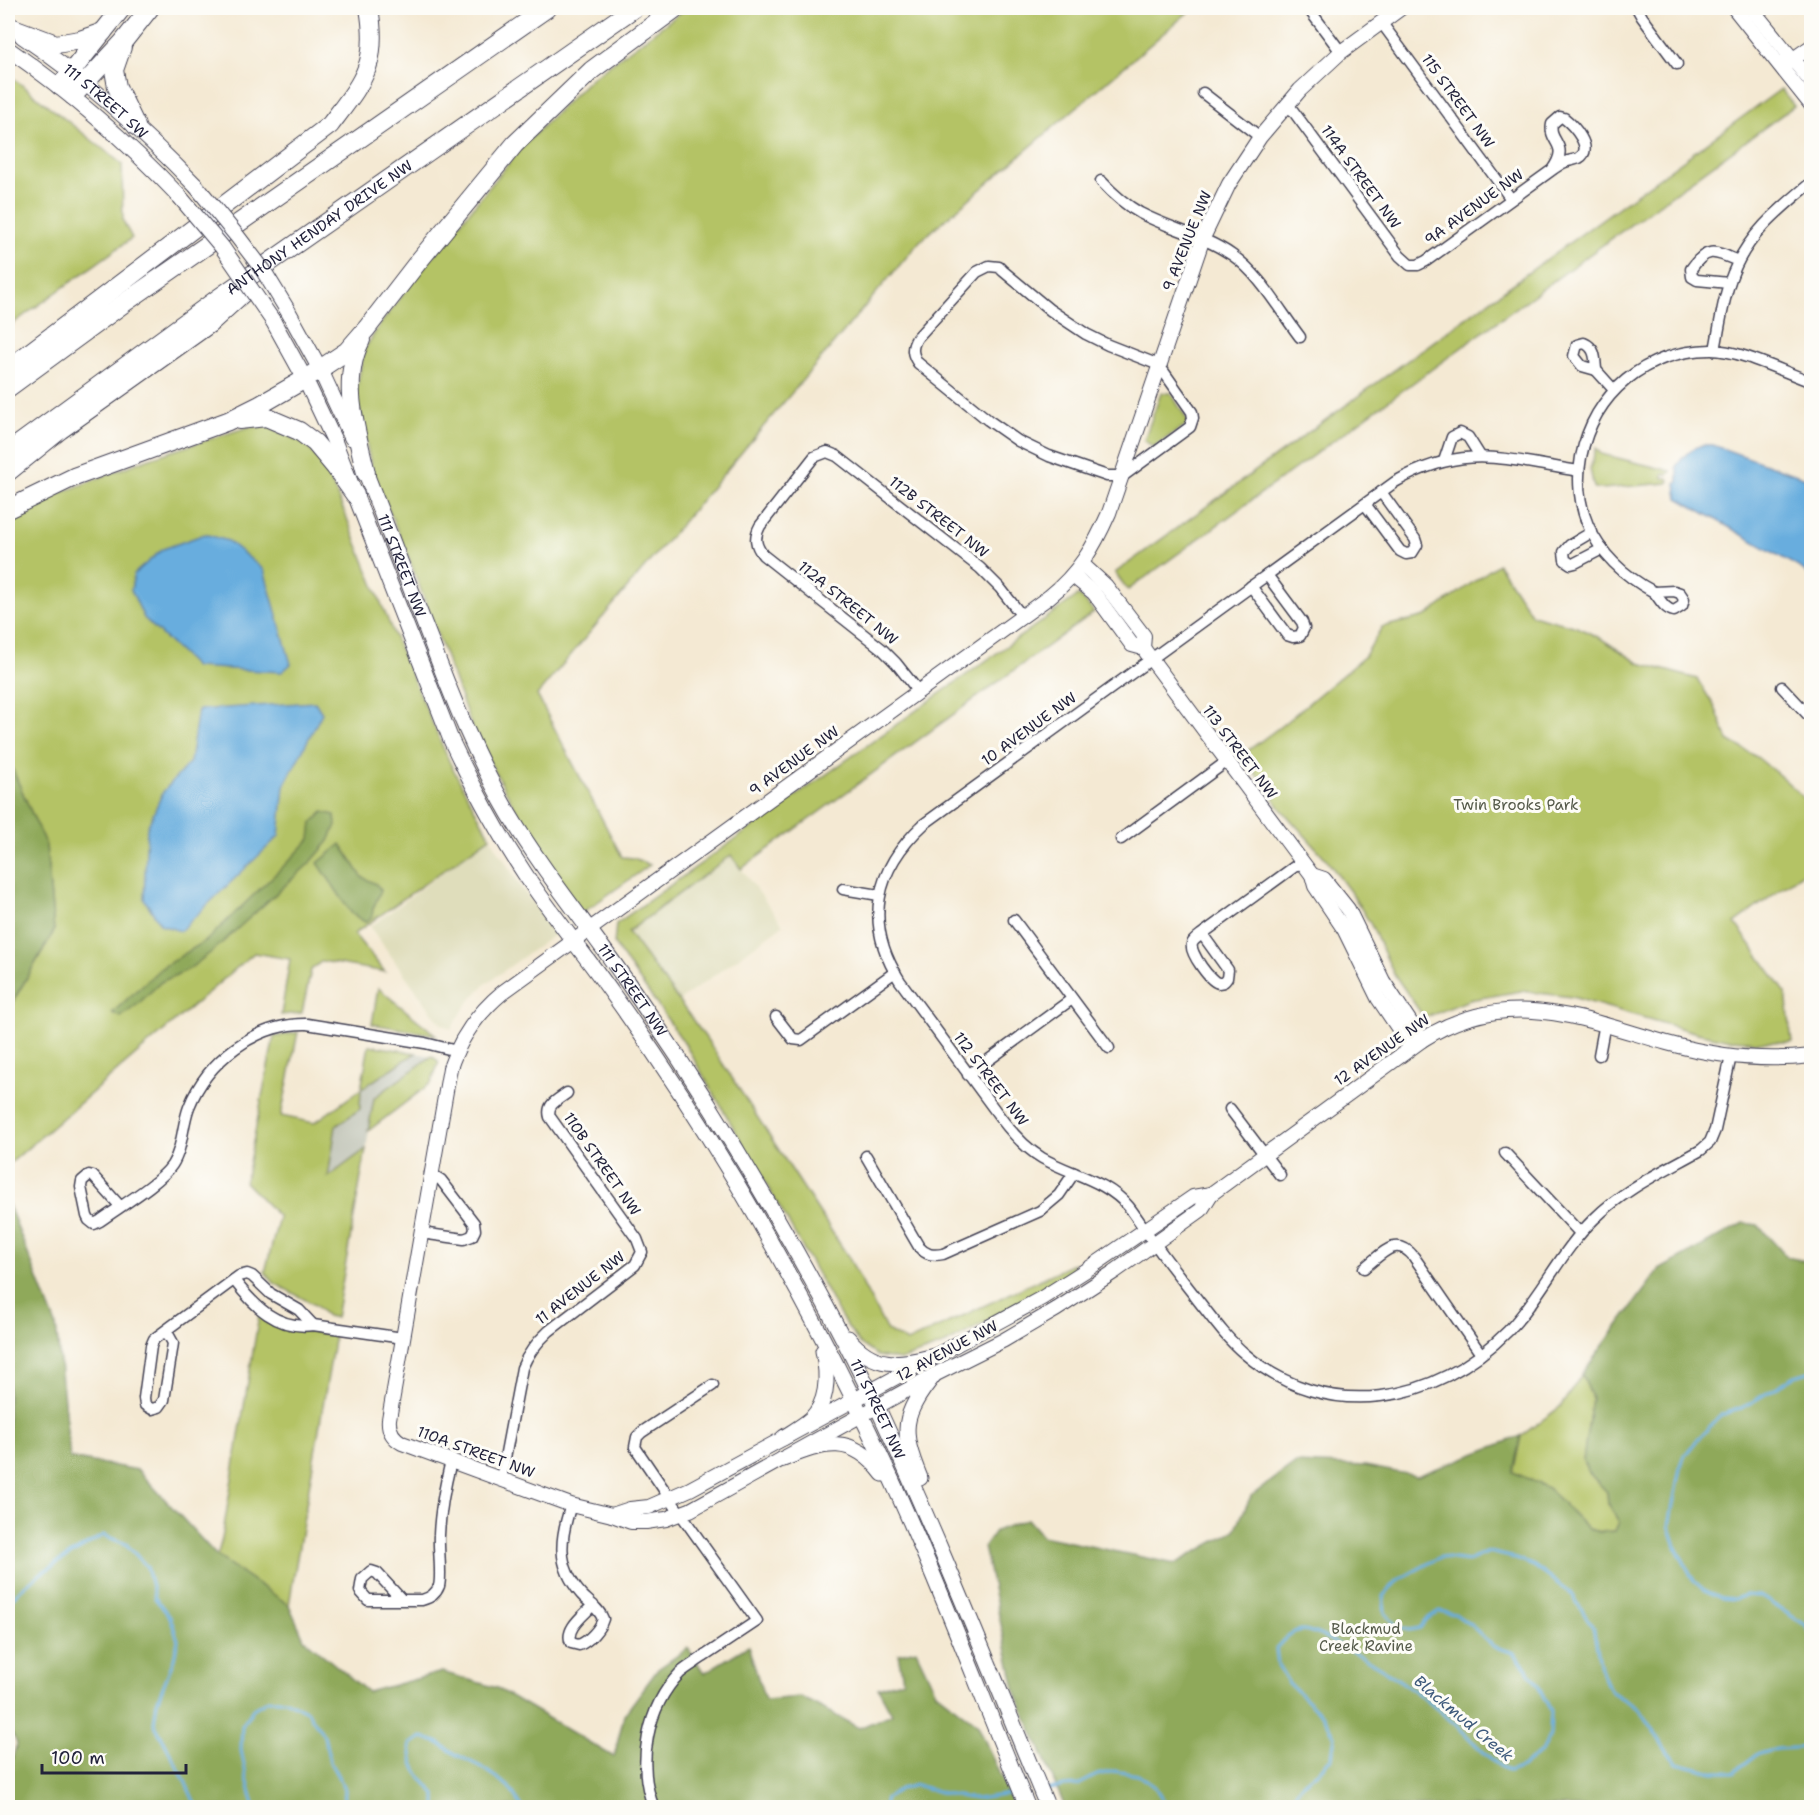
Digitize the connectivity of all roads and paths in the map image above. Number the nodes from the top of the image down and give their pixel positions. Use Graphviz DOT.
graph roads {
  1 [pos="122,8"];
  2 [pos="150,8"];
  3 [pos="369,8"];
  4 [pos="547,8"];
  5 [pos="634,8"];
  6 [pos="676,8"];
  7 [pos="1308,8"];
  8 [pos="1401,8"];
  9 [pos="1637,8"];
  10 [pos="1734,8"];
  11 [pos="1751,8"];
  12 [pos="1381,22"];
  13 [pos="8,26"];
  14 [pos="103,32"];
  15 [pos="123,42"];
  16 [pos="1812,46"];
  17 [pos="8,50"];
  18 [pos="1341,52"];
  19 [pos="1792,60"];
  20 [pos="1677,64"];
  21 [pos="1781,68"];
  22 [pos="79,78"];
  23 [pos="1812,83"];
  24 [pos="66,91"];
  25 [pos="1203,93"];
  26 [pos="1288,104"];
  27 [pos="1812,106"];
  28 [pos="136,126"];
  29 [pos="1260,137"];
  30 [pos="1552,170"];
  31 [pos="1101,181"];
  32 [pos="1812,182"];
  33 [pos="196,186"];
  34 [pos="180,197"];
  35 [pos="1511,199"];
  36 [pos="1203,238"];
  37 [pos="294,246"];
  38 [pos="1737,261"];
  39 [pos="1412,265"];
  40 [pos="1729,283"];
  41 [pos="367,328"];
  42 [pos="1300,338"];
  43 [pos="1715,350"];
  44 [pos="1159,365"];
  45 [pos="8,369"];
  46 [pos="1596,370"];
  47 [pos="313,374"];
  48 [pos="1812,382"];
  49 [pos="8,388"];
  50 [pos="1614,390"];
  51 [pos="228,421"];
  52 [pos="8,452"];
  53 [pos="827,452"];
  54 [pos="1480,456"];
  55 [pos="1444,460"];
  56 [pos="1579,471"];
  57 [pos="8,472"];
  58 [pos="366,473"];
  59 [pos="1123,476"];
  60 [pos="1381,492"];
  61 [pos="355,495"];
  62 [pos="1365,504"];
  63 [pos="8,509"];
  64 [pos="1592,532"];
  65 [pos="1602,549"];
  66 [pos="1082,564"];
  67 [pos="1267,574"];
  68 [pos="1073,576"];
  69 [pos="1251,586"];
  70 [pos="1654,592"];
  71 [pos="1022,616"];
  72 [pos="1147,654"];
  73 [pos="1782,687"];
  74 [pos="919,692"];
  75 [pos="1812,719"];
  76 [pos="1226,762"];
  77 [pos="1120,839"];
  78 [pos="1302,862"];
  79 [pos="843,889"];
  80 [pos="879,895"];
  81 [pos="1014,920"];
  82 [pos="588,930"];
  83 [pos="1202,934"];
  84 [pos="574,940"];
  85 [pos="894,972"];
  86 [pos="1072,999"];
  87 [pos="776,1017"];
  88 [pos="1605,1023"];
  89 [pos="1417,1043"];
  90 [pos="1109,1048"];
  91 [pos="457,1051"];
  92 [pos="1599,1055"];
  93 [pos="1731,1056"];
  94 [pos="1812,1056"];
  95 [pos="968,1075"];
  96 [pos="567,1093"];
  97 [pos="1230,1109"];
  98 [pos="1506,1153"];
  99 [pos="1264,1155"];
  100 [pos="866,1156"];
  101 [pos="430,1173"];
  102 [pos="1074,1173"];
  103 [pos="1280,1175"];
  104 [pos="1210,1194"];
  105 [pos="120,1206"];
  106 [pos="1145,1230"];
  107 [pos="421,1233"];
  108 [pos="1580,1233"];
  109 [pos="1155,1243"];
  110 [pos="640,1257"];
  111 [pos="1364,1268"];
  112 [pos="234,1280"];
  113 [pos="833,1320"];
  114 [pos="313,1325"];
  115 [pos="819,1330"];
  116 [pos="162,1333"];
  117 [pos="403,1338"];
  118 [pos="1481,1354"];
  119 [pos="935,1356"];
  120 [pos="934,1376"];
  121 [pos="713,1385"];
  122 [pos="870,1392"];
  123 [pos="855,1400"];
  124 [pos="877,1407"];
  125 [pos="862,1415"];
  126 [pos="783,1438"];
  127 [pos="783,1459"];
  128 [pos="451,1461"];
  129 [pos="501,1479"];
  130 [pos="896,1490"];
  131 [pos="571,1505"];
  132 [pos="675,1506"];
  133 [pos="944,1555"];
  134 [pos="401,1599"];
  135 [pos="593,1605"];
  136 [pos="654,1808"];
  137 [pos="1028,1808"];
  138 [pos="1048,1808"];
  1 -- 14 [label="highway"];
  2 -- 15 [label="highway"];
  3 -- 45 [label="highway"];
  4 -- 49 [label="highway"];
  5 -- 37 [label="highway, ANTHONY HENDAY DRIVE NW"];
  6 -- 41 [label="highway"];
  7 -- 18 [label="street"];
  8 -- 12 [label="street, 9 AVENUE NW"];
  9 -- 20 [label="street"];
  10 -- 21 [label="street"];
  11 -- 19 [label="street"];
  12 -- 18 [label="street, 9 AVENUE NW"];
  12 -- 35 [label="street, 115 STREET NW"];
  13 -- 14 [label="highway"];
  13 -- 22 [label="main road, 111 STREET SW"];
  14 -- 22 [label="highway"];
  15 -- 22 [label="highway"];
  15 -- 28 [label="highway"];
  16 -- 19 [label="street"];
  17 -- 24 [label="main road, 111 STREET SW"];
  18 -- 26 [label="street, 9 AVENUE NW"];
  19 -- 21 [label="street"];
  19 -- 23 [label="street"];
  21 -- 27 [label="street"];
  22 -- 24 [label="highway"];
  22 -- 28 [label="main road, 111 STREET SW"];
  24 -- 34 [label="main road, 111 STREET SW"];
  25 -- 29 [label="street"];
  26 -- 29 [label="street, 9 AVENUE NW"];
  26 -- 39 [label="street, 114A STREET NW"];
  28 -- 33 [label="main road, 111 STREET SW"];
  29 -- 36 [label="street, 9 AVENUE NW"];
  30 -- 30 [label="street, 9A AVENUE NW"];
  30 -- 35 [label="street, 9A AVENUE NW"];
  31 -- 36 [label="street"];
  32 -- 38 [label="street"];
  33 -- 47 [label="main road, 111 STREET NW, bridge"];
  34 -- 47 [label="main road, 111 STREET NW, bridge"];
  35 -- 39 [label="street, 9A AVENUE NW"];
  36 -- 42 [label="street"];
  36 -- 44 [label="street, 9 AVENUE NW"];
  37 -- 52 [label="highway, ANTHONY HENDAY DRIVE NW"];
  37 -- 57 [label="highway"];
  38 -- 40 [label="street"];
  38 -- 40 [label="street"];
  40 -- 43 [label="street"];
  41 -- 47 [label="highway"];
  41 -- 58 [label="highway"];
  43 -- 48 [label="street"];
  43 -- 50 [label="street"];
  44 -- 59 [label="street, 9 AVENUE NW"];
  44 -- 59 [label="street"];
  44 -- 59 [label="street"];
  46 -- 50 [label="street"];
  47 -- 51 [label="highway"];
  47 -- 58 [label="main road, 111 STREET NW"];
  47 -- 61 [label="main road, 111 STREET NW"];
  50 -- 56 [label="street"];
  51 -- 61 [label="highway"];
  51 -- 63 [label="highway"];
  53 -- 71 [label="street, 112B STREET NW"];
  53 -- 74 [label="street, 112A STREET NW"];
  54 -- 55 [label="street, 10 AVENUE NW"];
  54 -- 55 [label="street"];
  54 -- 56 [label="street, 10 AVENUE NW"];
  55 -- 60 [label="street, 10 AVENUE NW"];
  56 -- 64 [label="street"];
  58 -- 82 [label="main road, 111 STREET NW"];
  59 -- 66 [label="street, 9 AVENUE NW"];
  60 -- 62 [label="street, 10 AVENUE NW"];
  60 -- 62 [label="street"];
  61 -- 84 [label="main road, 111 STREET NW"];
  62 -- 67 [label="street, 10 AVENUE NW"];
  64 -- 65 [label="street"];
  64 -- 65 [label="street"];
  65 -- 70 [label="street"];
  66 -- 68 [label="street, 9 AVENUE NW"];
  66 -- 72 [label="street, 113 STREET NW"];
  67 -- 69 [label="street, 10 AVENUE NW"];
  67 -- 69 [label="street"];
  68 -- 71 [label="street, 9 AVENUE NW"];
  68 -- 72 [label="street, 113 STREET NW"];
  69 -- 72 [label="street, 10 AVENUE NW"];
  71 -- 74 [label="street, 9 AVENUE NW"];
  72 -- 76 [label="street, 113 STREET NW"];
  72 -- 80 [label="street, 10 AVENUE NW"];
  73 -- 75 [label="street"];
  74 -- 82 [label="street, 9 AVENUE NW"];
  76 -- 77 [label="street"];
  76 -- 78 [label="street, 113 STREET NW"];
  78 -- 83 [label="street"];
  78 -- 89 [label="street, 113 STREET NW"];
  79 -- 80 [label="street"];
  80 -- 85 [label="street, 112 STREET NW"];
  81 -- 86 [label="street"];
  82 -- 84 [label="street, 9 AVENUE NW"];
  82 -- 113 [label="main road, 111 STREET NW"];
  84 -- 91 [label="street, 9 AVENUE NW"];
  84 -- 115 [label="main road, 111 STREET NW"];
  85 -- 87 [label="street"];
  85 -- 95 [label="street, 112 STREET NW"];
  86 -- 90 [label="street"];
  86 -- 95 [label="street"];
  88 -- 89 [label="street, 12 AVENUE NW"];
  88 -- 92 [label="street"];
  88 -- 93 [label="street, 12 AVENUE NW"];
  89 -- 99 [label="street, 12 AVENUE NW"];
  91 -- 101 [label="street, 110A STREET NW"];
  91 -- 105 [label="street"];
  93 -- 94 [label="street, 12 AVENUE NW"];
  93 -- 108 [label="street, 112 STREET NW"];
  95 -- 102 [label="street, 112 STREET NW"];
  96 -- 110 [label="street, 110B STREET NW"];
  97 -- 99 [label="street"];
  98 -- 108 [label="street"];
  99 -- 103 [label="street"];
  99 -- 104 [label="street, 12 AVENUE NW"];
  100 -- 102 [label="street"];
  101 -- 107 [label="street, 110A STREET NW"];
  101 -- 107 [label="street"];
  102 -- 106 [label="street, 112 STREET NW"];
  104 -- 106 [label="street, 12 AVENUE NW"];
  104 -- 109 [label="street, 12 AVENUE NW"];
  105 -- 105 [label="street"];
  106 -- 109 [label="street, 112 STREET NW"];
  106 -- 119 [label="street, 12 AVENUE NW"];
  107 -- 117 [label="street, 110A STREET NW"];
  108 -- 118 [label="street, 112 STREET NW"];
  109 -- 118 [label="street, 112 STREET NW"];
  109 -- 120 [label="street, 12 AVENUE NW"];
  110 -- 129 [label="street, 11 AVENUE NW"];
  111 -- 118 [label="street"];
  112 -- 114 [label="street"];
  112 -- 114 [label="street"];
  112 -- 116 [label="street"];
  113 -- 119 [label="main road"];
  113 -- 122 [label="main road, 111 STREET NW"];
  114 -- 117 [label="street"];
  115 -- 123 [label="main road, 111 STREET NW"];
  115 -- 126 [label="main road"];
  116 -- 116 [label="street"];
  117 -- 128 [label="street, 110A STREET NW"];
  119 -- 122 [label="street, 12 AVENUE NW"];
  120 -- 124 [label="street, 12 AVENUE NW"];
  120 -- 133 [label="main road"];
  121 -- 132 [label="street"];
  122 -- 123 [label="street, 12 AVENUE NW"];
  122 -- 124 [label="main road, 111 STREET NW"];
  123 -- 125 [label="main road, 111 STREET NW"];
  123 -- 126 [label="street, 12 AVENUE NW"];
  124 -- 125 [label="street, 12 AVENUE NW"];
  124 -- 133 [label="main road, 111 STREET NW"];
  125 -- 127 [label="street, 12 AVENUE NW"];
  125 -- 130 [label="main road, 111 STREET NW"];
  126 -- 132 [label="street, 12 AVENUE NW"];
  127 -- 130 [label="main road"];
  127 -- 132 [label="street, 12 AVENUE NW"];
  128 -- 129 [label="street, 110A STREET NW"];
  128 -- 134 [label="street"];
  129 -- 131 [label="street, 110A STREET NW"];
  130 -- 137 [label="main road, 111 STREET NW"];
  131 -- 132 [label="street, 12 AVENUE NW"];
  131 -- 135 [label="street"];
  132 -- 136 [label="street"];
  133 -- 138 [label="main road, 111 STREET NW"];
}
